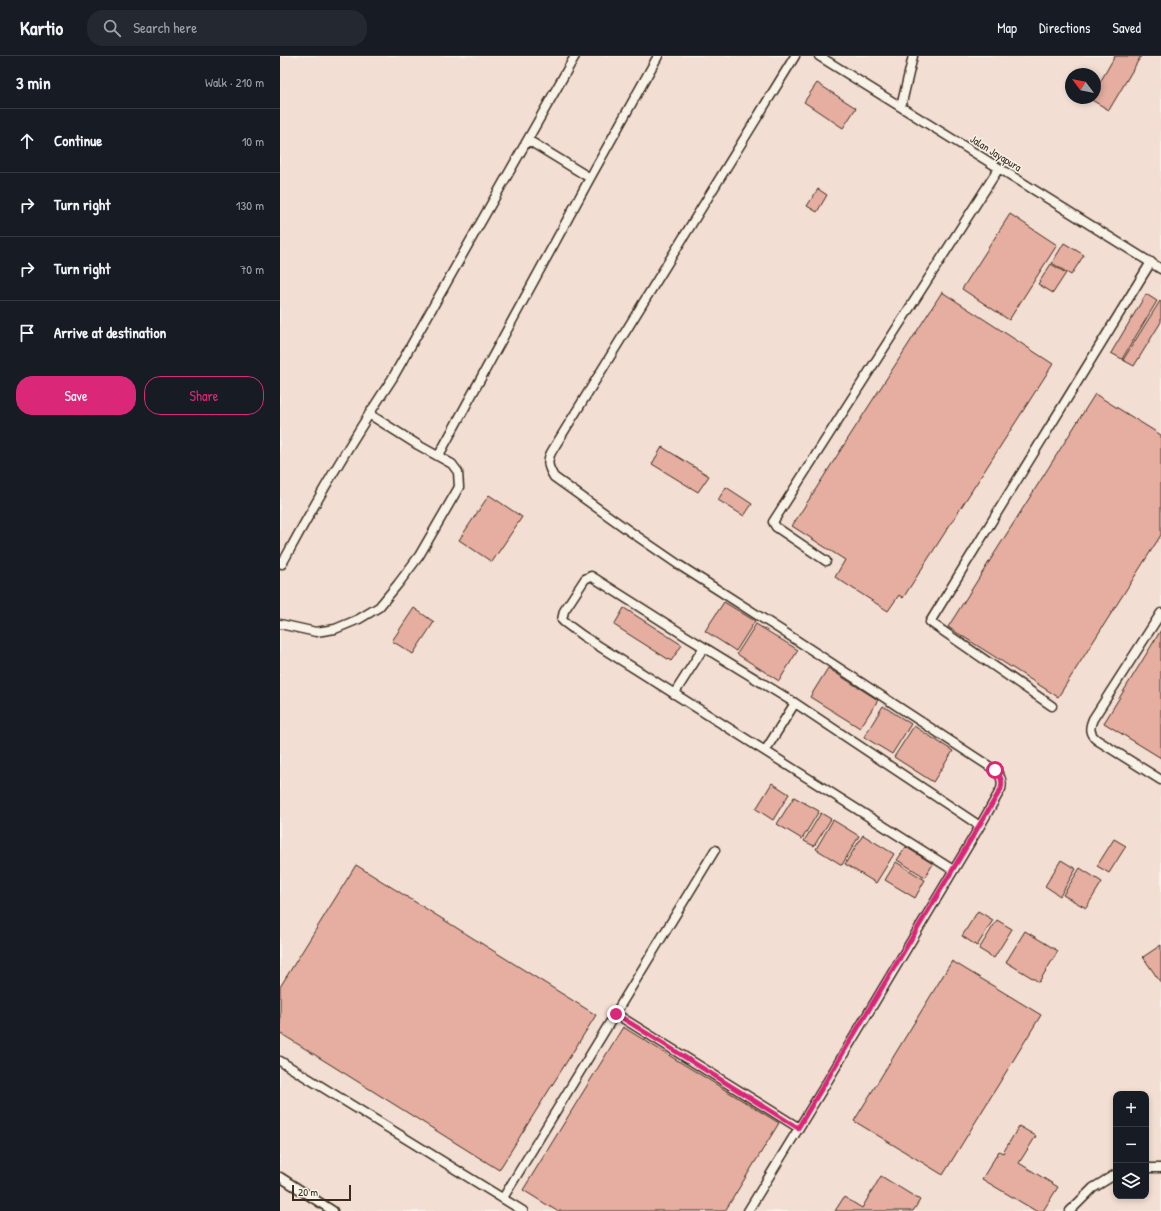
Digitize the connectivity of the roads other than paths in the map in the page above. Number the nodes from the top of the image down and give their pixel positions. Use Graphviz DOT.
graph roads {
  1 [pos="575,56"];
  2 [pos="658,56"];
  3 [pos="795,56"];
  4 [pos="819,56"];
  5 [pos="913,56"];
  6 [pos="901,107"];
  7 [pos="528,140"];
  8 [pos="999,168"];
  9 [pos="590,178"];
  10 [pos="1151,262"];
  11 [pos="1161,269"];
  12 [pos="369,414"];
  13 [pos="439,456"];
  14 [pos="826,561"];
  15 [pos="281,565"];
  16 [pos="1161,613"];
  17 [pos="280,624"];
  18 [pos="704,647"];
  19 [pos="674,694"];
  20 [pos="795,703"];
  21 [pos="1052,706"];
  22 [pos="765,751"];
  23 [pos="1161,780"];
  24 [pos="980,826"];
  25 [pos="715,850"];
  26 [pos="953,870"];
  27 [pos="616,1014"];
  28 [pos="280,1061"];
  29 [pos="798,1128"];
  30 [pos="1149,1168"];
  31 [pos="1161,1168"];
  32 [pos="1113,1176"];
  33 [pos="280,1177"];
  34 [pos="503,1198"];
  35 [pos="333,1211"];
  36 [pos="523,1211"];
  37 [pos="748,1211"];
  38 [pos="1070,1211"];
  1 -- 7 [label="lane"];
  2 -- 9 [label="lane"];
  3 -- 24 [label="lane"];
  4 -- 6 [label="lane, Jalan Jayapura"];
  5 -- 6 [label="lane"];
  6 -- 8 [label="lane, Jalan Jayapura"];
  7 -- 9 [label="lane"];
  7 -- 12 [label="lane"];
  8 -- 10 [label="lane, Jalan Jayapura"];
  8 -- 14 [label="lane"];
  9 -- 13 [label="lane"];
  10 -- 11 [label="lane, Jalan Jayapura"];
  10 -- 21 [label="lane"];
  12 -- 13 [label="lane"];
  12 -- 15 [label="lane"];
  13 -- 17 [label="lane"];
  16 -- 23 [label="lane"];
  18 -- 19 [label="lane"];
  18 -- 19 [label="lane"];
  18 -- 20 [label="lane"];
  19 -- 22 [label="lane"];
  20 -- 22 [label="lane"];
  20 -- 24 [label="lane"];
  22 -- 26 [label="lane"];
  24 -- 26 [label="lane"];
  25 -- 27 [label="lane"];
  26 -- 29 [label="lane"];
  27 -- 29 [label="lane"];
  27 -- 34 [label="lane"];
  28 -- 34 [label="lane"];
  29 -- 37 [label="lane"];
  30 -- 31 [label="lane"];
  32 -- 38 [label="lane"];
  33 -- 35 [label="lane"];
  34 -- 36 [label="lane"];
}
